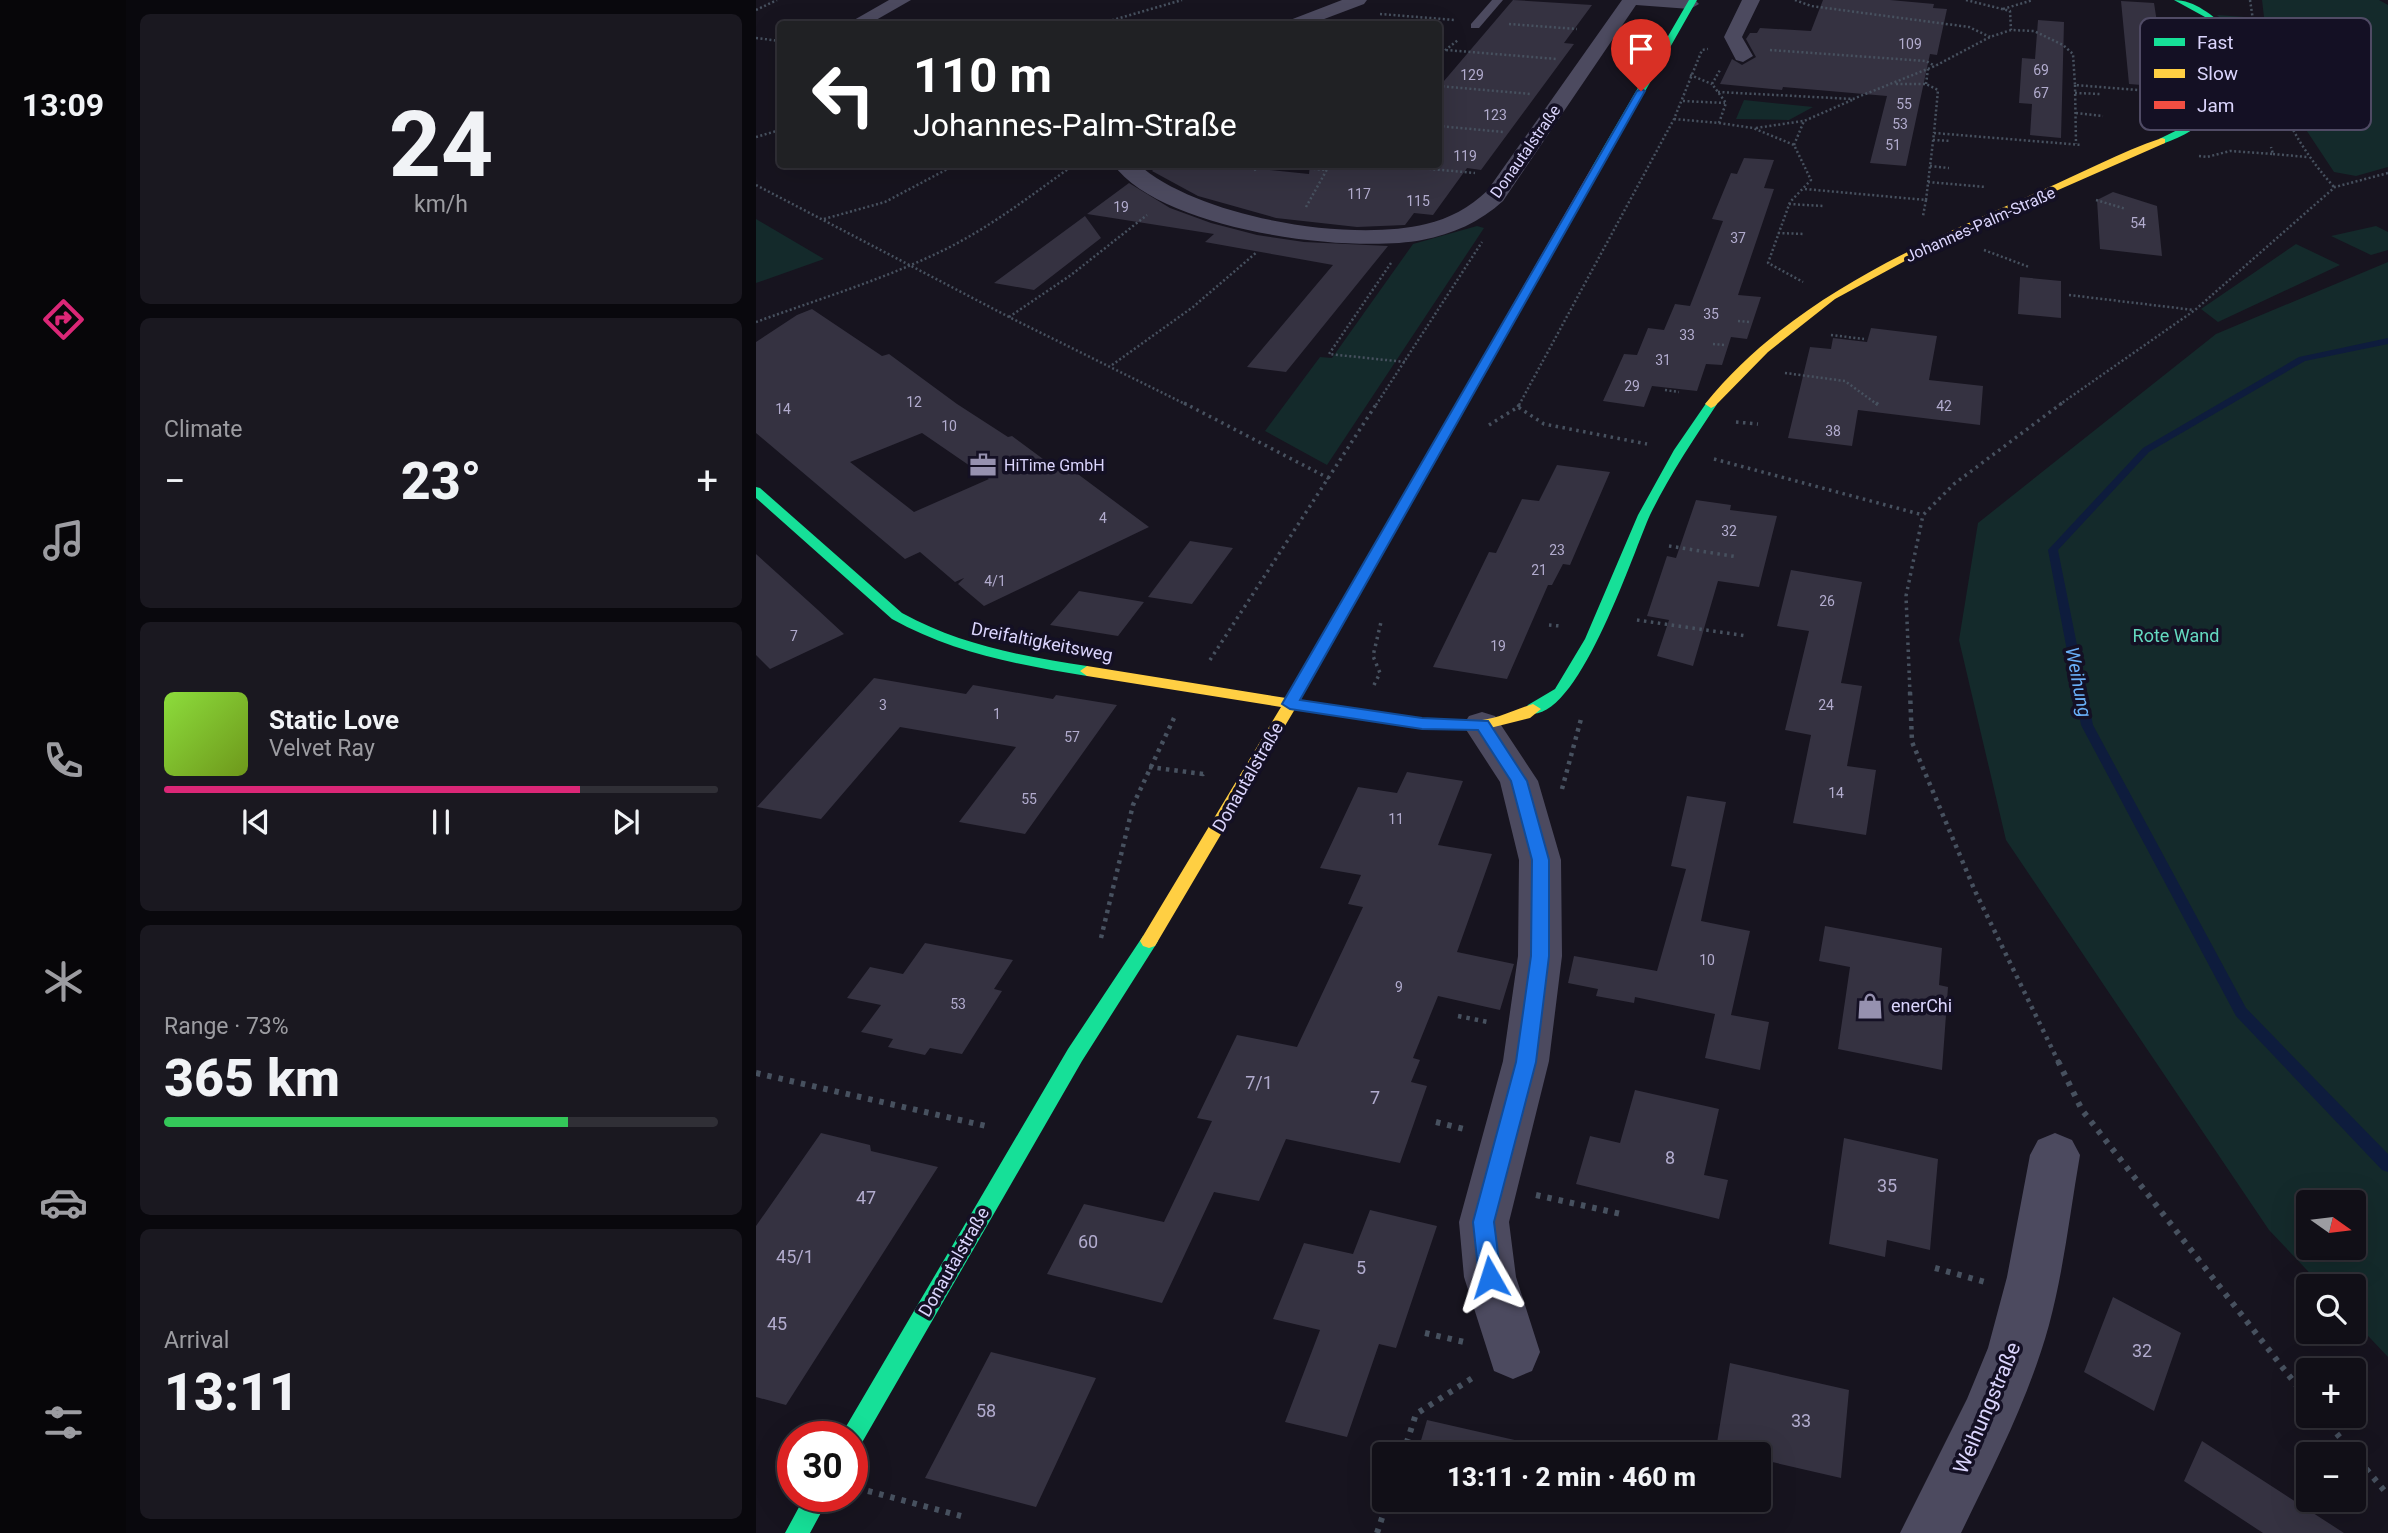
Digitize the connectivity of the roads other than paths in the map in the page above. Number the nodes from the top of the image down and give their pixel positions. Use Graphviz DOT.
graph roads {
  1 [pos="902,0"];
  2 [pos="1358,0"];
  3 [pos="1498,0"];
  4 [pos="1631,0"];
  5 [pos="1637,0"];
  6 [pos="1751,0"];
  7 [pos="2178,0"];
  8 [pos="1691,2"];
  9 [pos="2213,18"];
  10 [pos="862,21"];
  11 [pos="1304,21"];
  12 [pos="1475,26"];
  13 [pos="1741,52"];
  14 [pos="2184,130"];
  15 [pos="1128,168"];
  16 [pos="756,491"];
  17 [pos="1290,704"];
  18 [pos="1482,725"];
  19 [pos="2055,1155"];
  20 [pos="1513,1352"];
  21 [pos="862,1421"];
  22 [pos="809,1512"];
  23 [pos="797,1533"];
  24 [pos="1930,1533"];
  1 -- 10 [label="street"];
  2 -- 11 [label="street"];
  3 -- 12 [label="lane"];
  4 -- 15 [label="street, Donautalstraße"];
  5 -- 8 [label="street"];
  6 -- 13 [label="street"];
  7 -- 9 [label="street, Johannes-Palm-Straße"];
  8 -- 17 [label="street, Donautalstraße"];
  14 -- 18 [label="street, Johannes-Palm-Straße"];
  16 -- 17 [label="street, Dreifaltigkeitsweg"];
  17 -- 18 [label="street, Johannes-Palm-Straße"];
  17 -- 21 [label="street, Donautalstraße"];
  18 -- 20 [label="street"];
  19 -- 24 [label="street, Weihungstraße"];
  22 -- 23 [label="street"];
}
